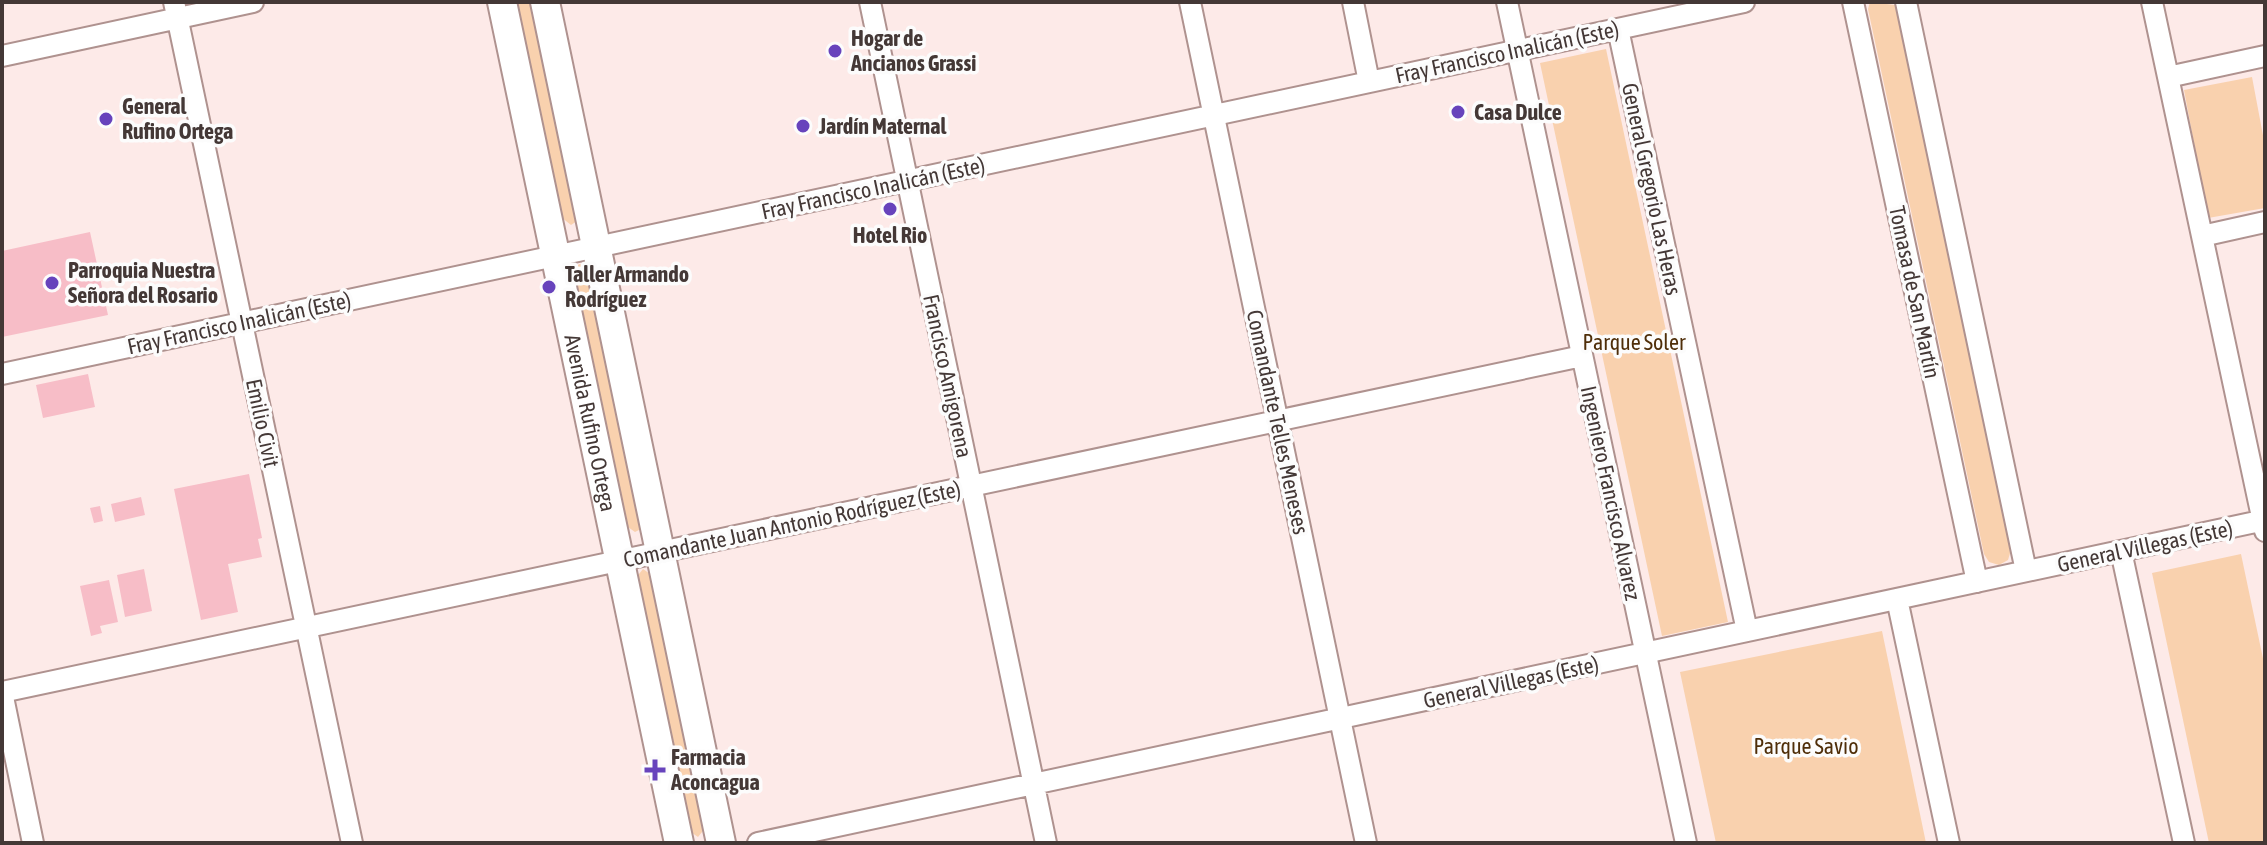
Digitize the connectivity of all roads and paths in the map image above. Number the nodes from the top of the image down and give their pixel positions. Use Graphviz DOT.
graph roads {
  1 [pos="253,2"];
  2 [pos="502,2"];
  3 [pos="545,2"];
  4 [pos="870,2"];
  5 [pos="1190,2"];
  6 [pos="1353,2"];
  7 [pos="1507,2"];
  8 [pos="1744,2"];
  9 [pos="1853,2"];
  10 [pos="1906,2"];
  11 [pos="2152,2"];
  12 [pos="1676,9"];
  13 [pos="176,10"];
  14 [pos="1618,29"];
  15 [pos="1517,50"];
  16 [pos="2,56"];
  17 [pos="2265,56"];
  18 [pos="2168,77"];
  19 [pos="1369,82"];
  20 [pos="1213,115"];
  21 [pos="908,180"];
  22 [pos="2265,222"];
  23 [pos="2202,236"];
  24 [pos="596,247"];
  25 [pos="556,256"];
  26 [pos="242,322"];
  27 [pos="1582,356"];
  28 [pos="2,374"];
  29 [pos="1277,421"];
  30 [pos="971,486"];
  31 [pos="2264,524"];
  32 [pos="2121,551"];
  33 [pos="660,552"];
  34 [pos="620,561"];
  35 [pos="2026,571"];
  36 [pos="1977,582"];
  37 [pos="1897,599"];
  38 [pos="306,628"];
  39 [pos="1747,631"];
  40 [pos="1646,653"];
  41 [pos="2,692"];
  42 [pos="1340,718"];
  43 [pos="1034,784"];
  44 [pos="33,843"];
  45 [pos="352,843"];
  46 [pos="679,843"];
  47 [pos="721,843"];
  48 [pos="758,843"];
  49 [pos="1046,843"];
  50 [pos="1366,843"];
  51 [pos="1686,843"];
  52 [pos="1949,843"];
  53 [pos="2184,843"];
  1 -- 13 [label="street"];
  2 -- 25 [label="main road, Avenida Rufino Ortega"];
  3 -- 24 [label="main road, Avenida Rufino Ortega"];
  4 -- 21 [label="street, Francisco Amigorena"];
  5 -- 20 [label="street, Comandante Telles Meneses"];
  6 -- 19 [label="street"];
  7 -- 15 [label="street, Ingeniero Francisco Alvarez"];
  8 -- 12 [label="street, Fray Francisco Inalicán (Este)"];
  9 -- 36 [label="street, Tomasa de San Martín"];
  10 -- 35 [label="street"];
  11 -- 18 [label="street"];
  12 -- 14 [label="street, Fray Francisco Inalicán (Este)"];
  13 -- 16 [label="street"];
  13 -- 26 [label="street, Emilio Civit"];
  14 -- 15 [label="street, Fray Francisco Inalicán (Este)"];
  14 -- 39 [label="street, General Gregorio Las Heras"];
  15 -- 19 [label="street, Fray Francisco Inalicán (Este)"];
  15 -- 27 [label="street, Ingeniero Francisco Alvarez"];
  17 -- 18 [label="street"];
  18 -- 23 [label="street"];
  19 -- 20 [label="street, Fray Francisco Inalicán (Este)"];
  20 -- 21 [label="street, Fray Francisco Inalicán (Este)"];
  20 -- 29 [label="street, Comandante Telles Meneses"];
  21 -- 24 [label="street, Fray Francisco Inalicán (Este)"];
  21 -- 30 [label="street, Francisco Amigorena"];
  22 -- 23 [label="street"];
  23 -- 31 [label="street"];
  24 -- 25 [label="street, Fray Francisco Inalicán (Este)"];
  24 -- 33 [label="main road, Avenida Rufino Ortega"];
  25 -- 26 [label="street, Fray Francisco Inalicán (Este)"];
  25 -- 34 [label="main road, Avenida Rufino Ortega"];
  26 -- 28 [label="street, Fray Francisco Inalicán (Este)"];
  26 -- 38 [label="street, Emilio Civit"];
  27 -- 29 [label="street, Comandante Juan Antonio Rodríguez (Este)"];
  27 -- 40 [label="street, Ingeniero Francisco Alvarez"];
  29 -- 30 [label="street, Comandante Juan Antonio Rodríguez (Este)"];
  29 -- 42 [label="street, Comandante Telles Meneses"];
  30 -- 33 [label="street, Comandante Juan Antonio Rodríguez (Este)"];
  30 -- 43 [label="street, Francisco Amigorena"];
  31 -- 32 [label="street, General Villegas (Este)"];
  32 -- 35 [label="street, General Villegas (Este)"];
  32 -- 53 [label="street"];
  33 -- 34 [label="street, Comandante Juan Antonio Rodríguez (Este)"];
  33 -- 47 [label="main road, Avenida Rufino Ortega"];
  34 -- 38 [label="street, Comandante Juan Antonio Rodríguez (Este)"];
  34 -- 46 [label="main road, Avenida Rufino Ortega"];
  35 -- 36 [label="street, General Villegas (Este)"];
  36 -- 37 [label="street, General Villegas (Este)"];
  37 -- 39 [label="street, General Villegas (Este)"];
  37 -- 52 [label="street"];
  38 -- 41 [label="street, Comandante Juan Antonio Rodríguez (Este)"];
  38 -- 45 [label="street, Emilio Civit"];
  39 -- 40 [label="street, General Villegas (Este)"];
  40 -- 42 [label="street, General Villegas (Este)"];
  40 -- 51 [label="street, Ingeniero Francisco Alvarez"];
  41 -- 44 [label="street"];
  42 -- 43 [label="street, General Villegas (Este)"];
  42 -- 50 [label="street, Comandante Telles Meneses"];
  43 -- 48 [label="street, General Villegas (Este)"];
  43 -- 49 [label="street, Francisco Amigorena"];
}
